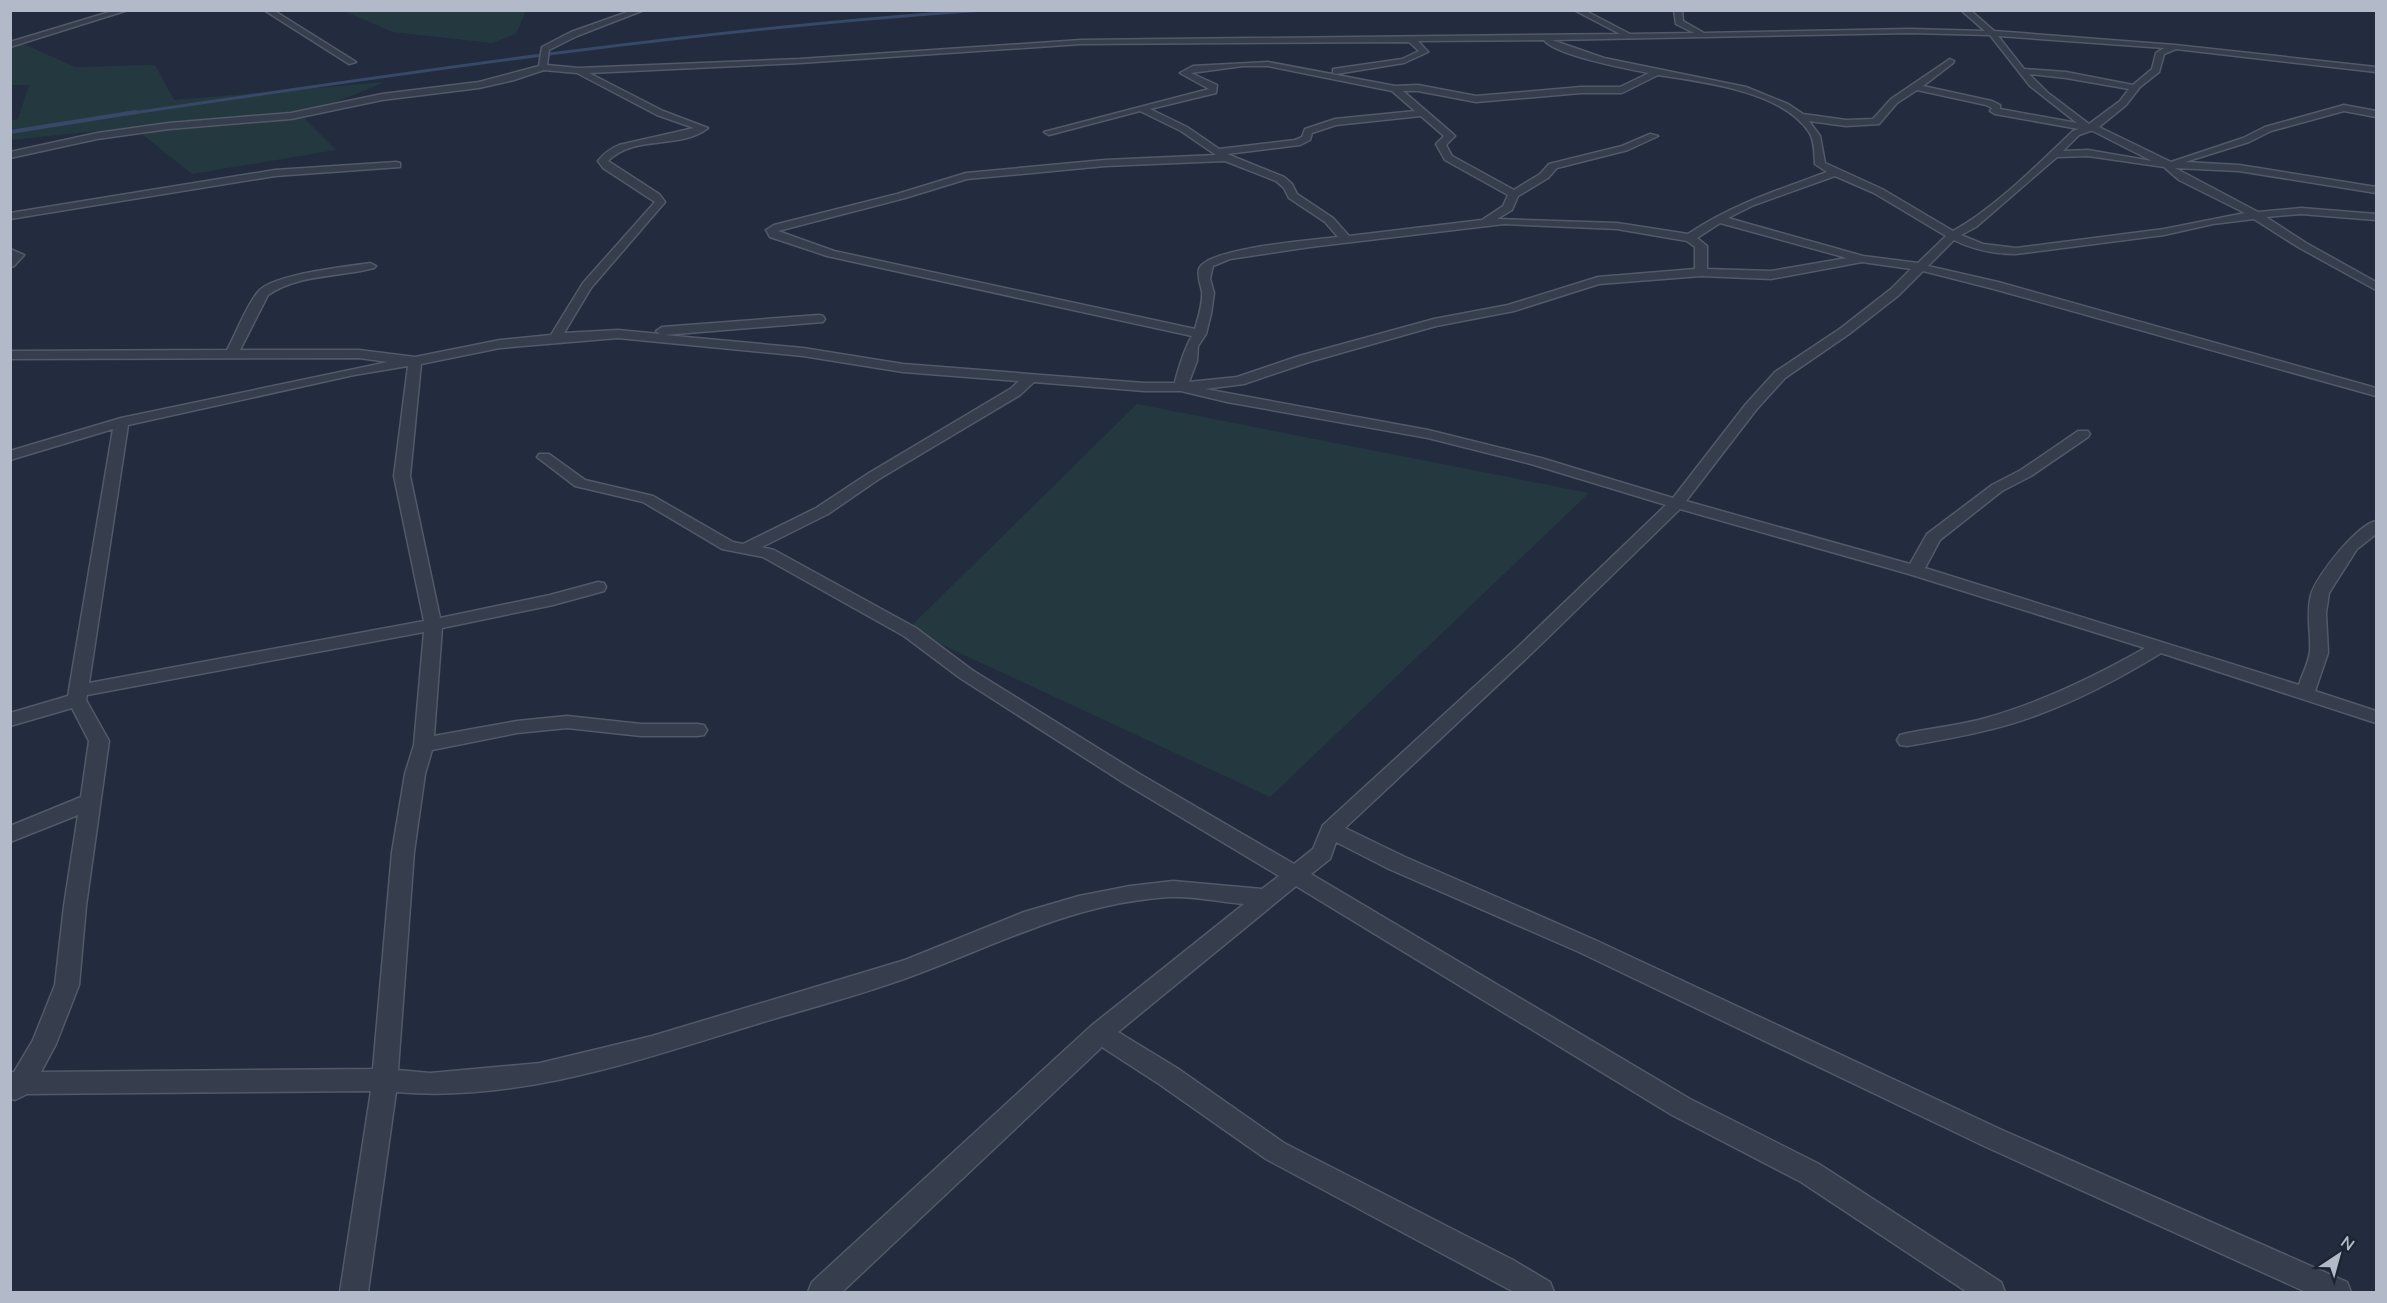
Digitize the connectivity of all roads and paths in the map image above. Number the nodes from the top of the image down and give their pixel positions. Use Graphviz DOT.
graph roads {
  1 [pos="267,10"];
  2 [pos="641,10"];
  3 [pos="1577,10"];
  4 [pos="1678,10"];
  5 [pos="1964,10"];
  6 [pos="123,11"];
  7 [pos="1992,32"];
  8 [pos="1701,34"];
  9 [pos="1628,35"];
  10 [pos="1409,37"];
  11 [pos="1541,38"];
  12 [pos="10,45"];
  13 [pos="2175,47"];
  14 [pos="1950,61"];
  15 [pos="352,62"];
  16 [pos="543,63"];
  17 [pos="2376,69"];
  18 [pos="2023,70"];
  19 [pos="578,71"];
  20 [pos="1658,72"];
  21 [pos="1322,73"];
  22 [pos="1916,87"];
  23 [pos="2136,88"];
  24 [pos="1395,89"];
  25 [pos="1141,108"];
  26 [pos="1423,113"];
  27 [pos="2376,114"];
  28 [pos="1801,117"];
  29 [pos="2088,127"];
  30 [pos="1049,132"];
  31 [pos="1653,136"];
  32 [pos="2055,154"];
  33 [pos="10,155"];
  34 [pos="1222,155"];
  35 [pos="396,165"];
  36 [pos="2169,165"];
  37 [pos="1834,173"];
  38 [pos="2376,189"];
  39 [pos="1514,194"];
  40 [pos="2256,215"];
  41 [pos="10,216"];
  42 [pos="2376,217"];
  43 [pos="1718,219"];
  44 [pos="1471,225"];
  45 [pos="1952,236"];
  46 [pos="1690,238"];
  47 [pos="1347,241"];
  48 [pos="10,252"];
  49 [pos="1862,259"];
  50 [pos="10,264"];
  51 [pos="370,266"];
  52 [pos="1920,267"];
  53 [pos="1701,272"];
  54 [pos="2376,287"];
  55 [pos="819,319"];
  56 [pos="1200,333"];
  57 [pos="585,335"];
  58 [pos="555,339"];
  59 [pos="232,354"];
  60 [pos="10,355"];
  61 [pos="415,361"];
  62 [pos="1030,378"];
  63 [pos="1239,381"];
  64 [pos="1181,387"];
  65 [pos="2376,392"];
  66 [pos="1227,398"];
  67 [pos="121,422"];
  68 [pos="2083,434"];
  69 [pos="10,456"];
  70 [pos="544,457"];
  71 [pos="1676,504"];
  72 [pos="2376,526"];
  73 [pos="743,550"];
  74 [pos="1915,570"];
  75 [pos="598,587"];
  76 [pos="433,625"];
  77 [pos="2159,647"];
  78 [pos="2305,694"];
  79 [pos="78,695"];
  80 [pos="2376,717"];
  81 [pos="10,720"];
  82 [pos="697,730"];
  83 [pos="1907,740"];
  84 [pos="424,745"];
  85 [pos="91,801"];
  86 [pos="1330,830"];
  87 [pos="10,835"];
  88 [pos="1293,876"];
  89 [pos="1266,898"];
  90 [pos="1100,1033"];
  91 [pos="385,1080"];
  92 [pos="14,1086"];
  93 [pos="354,1293"];
  94 [pos="822,1293"];
  95 [pos="1540,1293"];
  96 [pos="1991,1293"];
  97 [pos="2337,1293"];
  1 -- 15 [label="street"];
  2 -- 16 [label="street"];
  3 -- 9 [label="street"];
  4 -- 8 [label="street"];
  5 -- 7 [label="street"];
  6 -- 12 [label="street"];
  7 -- 8 [label="street"];
  7 -- 13 [label="street"];
  7 -- 18 [label="street"];
  8 -- 9 [label="street"];
  9 -- 11 [label="street"];
  10 -- 11 [label="street"];
  10 -- 19 [label="street"];
  10 -- 21 [label="street"];
  11 -- 20 [label="street"];
  13 -- 17 [label="street"];
  13 -- 23 [label="street"];
  14 -- 22 [label="street"];
  16 -- 19 [label="street"];
  16 -- 33 [label="street"];
  18 -- 23 [label="street"];
  18 -- 29 [label="street"];
  19 -- 58 [label="street"];
  20 -- 24 [label="street"];
  20 -- 28 [label="street"];
  21 -- 24 [label="street"];
  21 -- 25 [label="street"];
  22 -- 28 [label="street"];
  22 -- 29 [label="street"];
  23 -- 29 [label="street"];
  24 -- 26 [label="street"];
  25 -- 30 [label="street"];
  25 -- 34 [label="street"];
  26 -- 34 [label="street"];
  26 -- 39 [label="street"];
  27 -- 36 [label="street"];
  28 -- 37 [label="street"];
  29 -- 32 [label="street"];
  29 -- 36 [label="street"];
  31 -- 39 [label="street"];
  32 -- 36 [label="street"];
  32 -- 45 [label="street"];
  34 -- 47 [label="street"];
  34 -- 56 [label="street"];
  35 -- 41 [label="street"];
  36 -- 38 [label="street"];
  36 -- 40 [label="street"];
  37 -- 43 [label="street"];
  37 -- 45 [label="street"];
  39 -- 44 [label="street"];
  40 -- 42 [label="street"];
  40 -- 45 [label="street"];
  40 -- 54 [label="street"];
  43 -- 46 [label="street"];
  43 -- 49 [label="street"];
  44 -- 46 [label="street"];
  44 -- 47 [label="street"];
  45 -- 52 [label="street"];
  46 -- 53 [label="street"];
  47 -- 56 [label="street"];
  48 -- 50 [label="street"];
  49 -- 52 [label="street"];
  49 -- 53 [label="street"];
  51 -- 59 [label="street"];
  52 -- 65 [label="street"];
  52 -- 71 [label="street"];
  53 -- 63 [label="street"];
  55 -- 57 [label="street"];
  56 -- 64 [label="street"];
  57 -- 58 [label="street"];
  57 -- 62 [label="street"];
  58 -- 61 [label="street"];
  59 -- 60 [label="street"];
  59 -- 61 [label="street"];
  61 -- 67 [label="street"];
  61 -- 76 [label="street"];
  62 -- 64 [label="street"];
  62 -- 73 [label="street"];
  63 -- 64 [label="street"];
  63 -- 66 [label="street"];
  64 -- 66 [label="street"];
  66 -- 71 [label="street"];
  67 -- 69 [label="street"];
  67 -- 79 [label="street"];
  68 -- 74 [label="street"];
  70 -- 73 [label="street"];
  71 -- 74 [label="street"];
  71 -- 86 [label="street"];
  72 -- 78 [label="street"];
  73 -- 88 [label="street"];
  74 -- 77 [label="street"];
  75 -- 76 [label="street"];
  76 -- 79 [label="street"];
  76 -- 84 [label="street"];
  77 -- 78 [label="street"];
  77 -- 83 [label="street"];
  78 -- 80 [label="street"];
  79 -- 81 [label="street"];
  79 -- 85 [label="street"];
  82 -- 84 [label="street"];
  84 -- 91 [label="street"];
  85 -- 87 [label="street"];
  85 -- 92 [label="street"];
  86 -- 88 [label="street"];
  86 -- 97 [label="street"];
  88 -- 89 [label="street"];
  88 -- 96 [label="street"];
  89 -- 90 [label="street"];
  89 -- 91 [label="street"];
  90 -- 94 [label="street"];
  90 -- 95 [label="street"];
  91 -- 92 [label="street"];
  91 -- 93 [label="street"];
}
